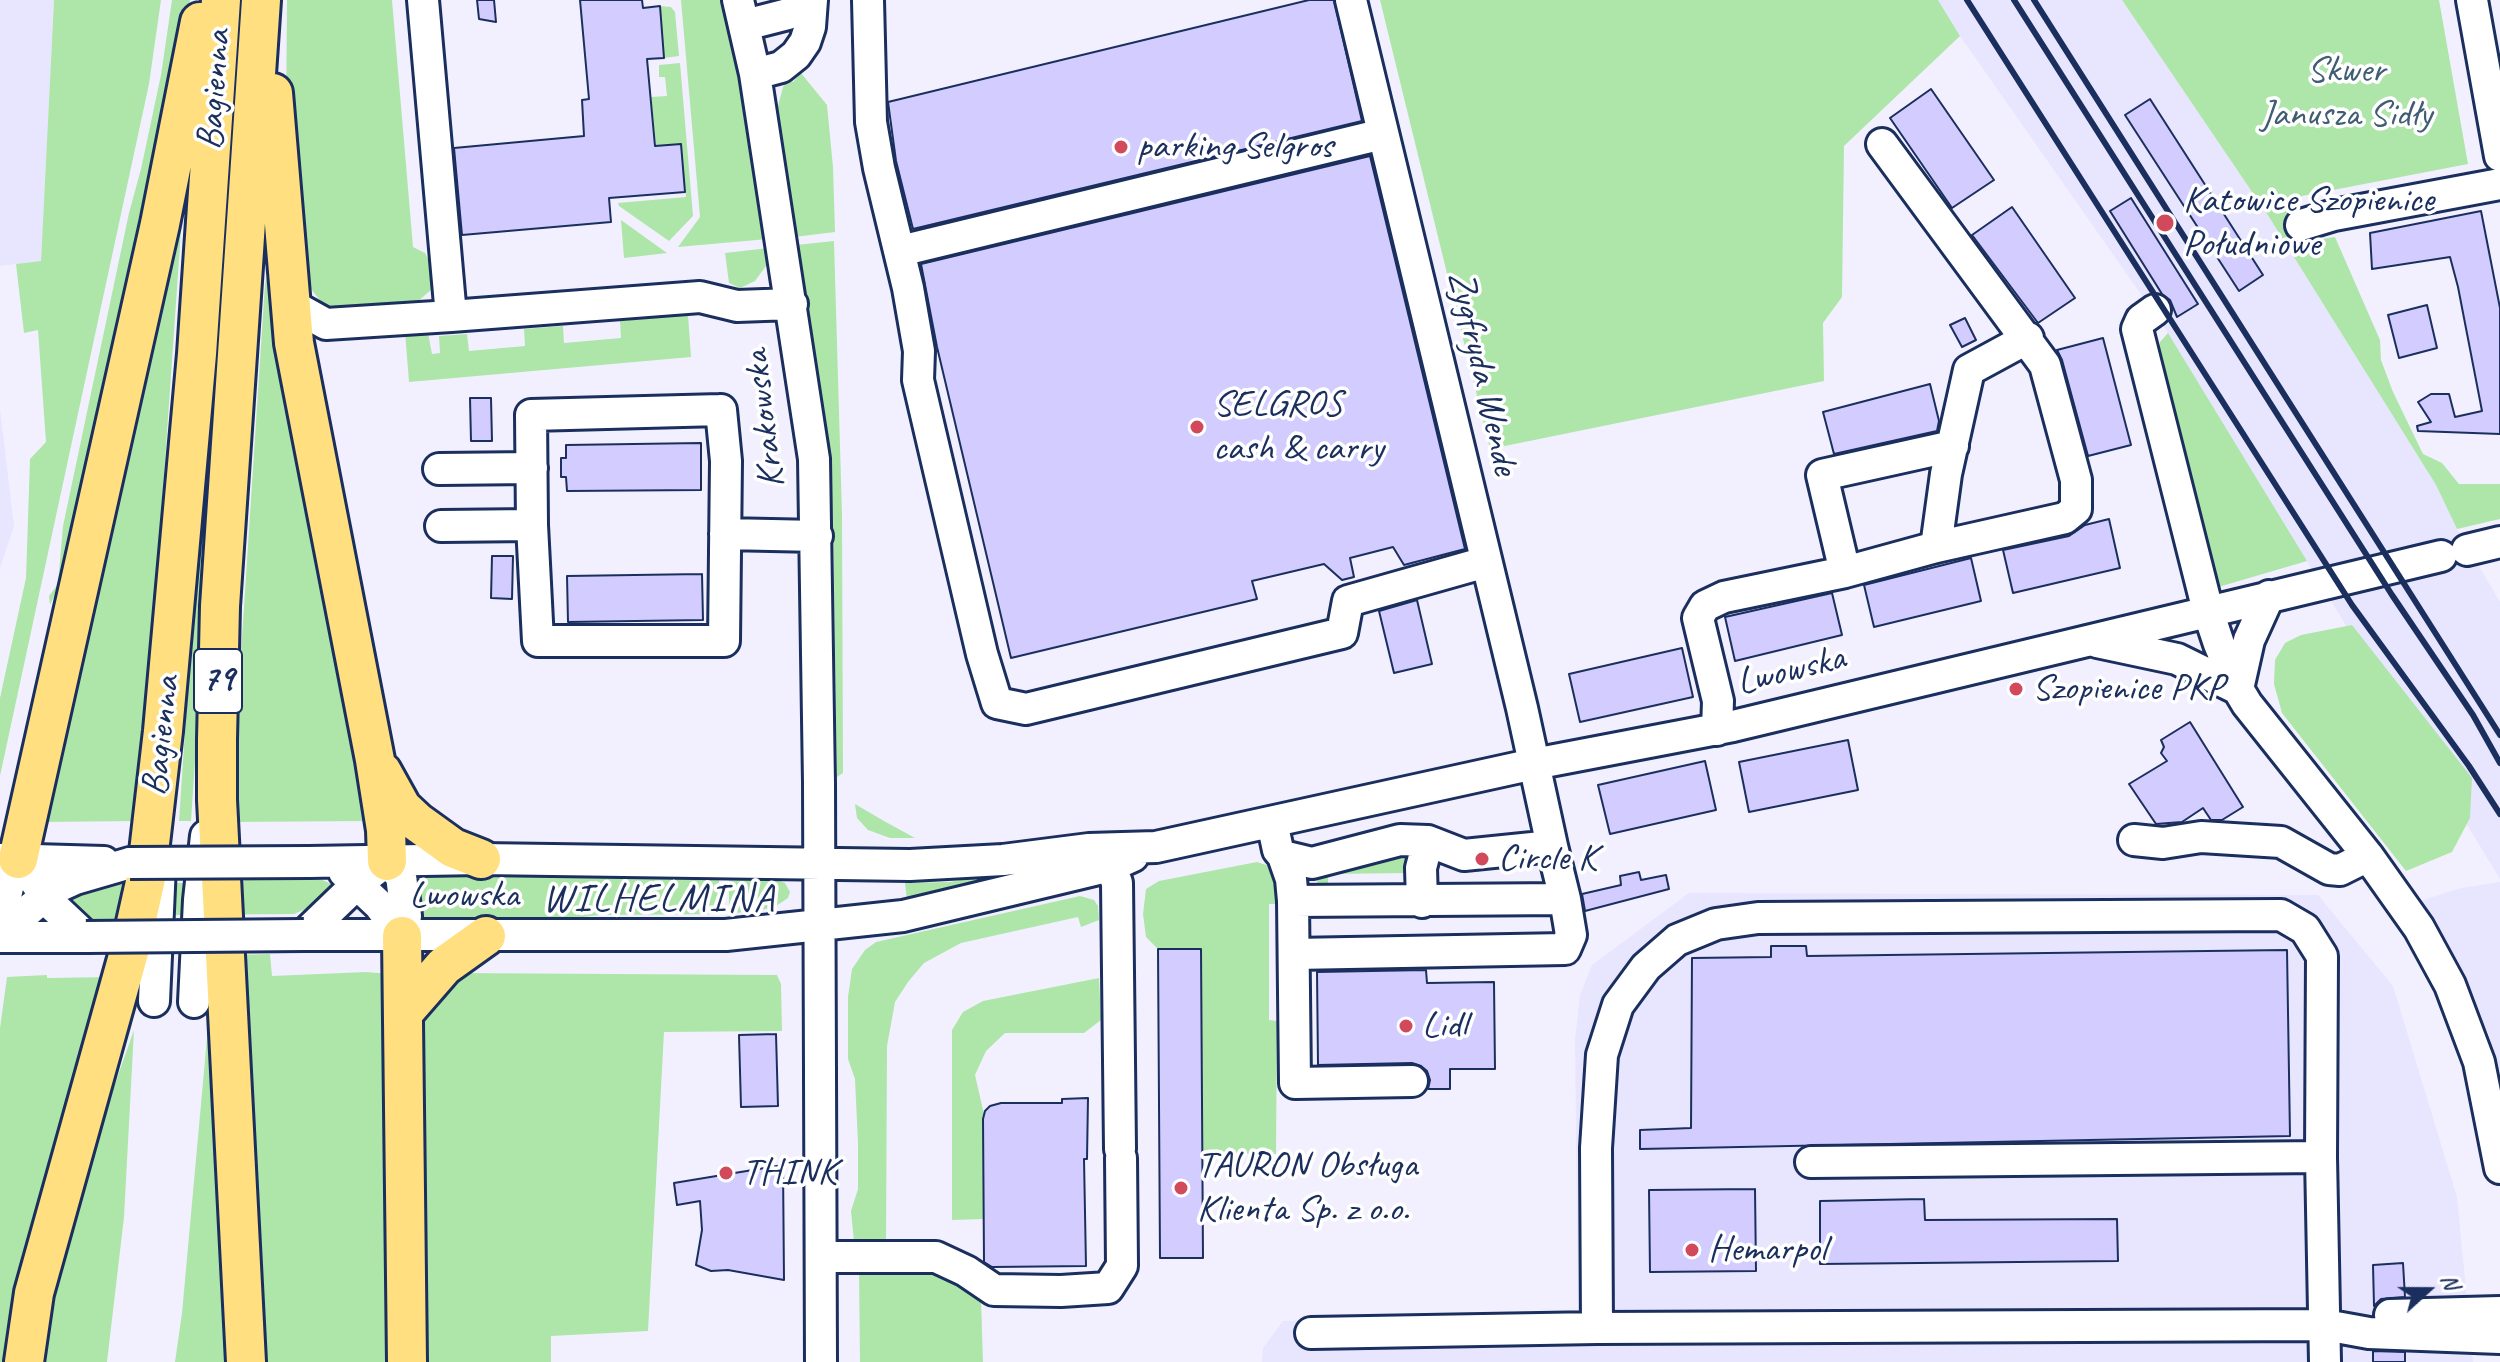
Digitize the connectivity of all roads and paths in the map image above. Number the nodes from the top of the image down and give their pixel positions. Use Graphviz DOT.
graph roads {
  1 [pos="204,0"];
  2 [pos="221,0"];
  3 [pos="263,0"];
  4 [pos="423,0"];
  5 [pos="809,0"];
  6 [pos="868,0"];
  7 [pos="1351,0"];
  8 [pos="2472,0"];
  9 [pos="742,13"];
  10 [pos="755,74"];
  11 [pos="1383,134"];
  12 [pos="1882,144"];
  13 [pos="2500,156"];
  14 [pos="2500,184"];
  15 [pos="2301,225"];
  16 [pos="900,251"];
  17 [pos="290,304"];
  18 [pos="792,304"];
  19 [pos="2155,310"];
  20 [pos="451,316"];
  21 [pos="2028,338"];
  22 [pos="1953,446"];
  23 [pos="532,468"];
  24 [pos="439,469"];
  25 [pos="532,525"];
  26 [pos="441,526"];
  27 [pos="725,534"];
  28 [pos="817,536"];
  29 [pos="2500,542"];
  30 [pos="1936,547"];
  31 [pos="1486,562"];
  32 [pos="1845,572"];
  33 [pos="2269,596"];
  34 [pos="2208,611"];
  35 [pos="2089,640"];
  36 [pos="2238,689"];
  37 [pos="1717,730"];
  38 [pos="163,731"];
  39 [pos="217,739"];
  40 [pos="375,760"];
  41 [pos="1534,764"];
  42 [pos="36,779"];
  43 [pos="0,817"];
  44 [pos="1272,822"];
  45 [pos="2134,840"];
  46 [pos="1428,841"];
  47 [pos="1552,846"];
  48 [pos="1156,847"];
  49 [pos="2368,856"];
  50 [pos="481,859"];
  51 [pos="1298,859"];
  52 [pos="820,863"];
  53 [pos="1111,866"];
  54 [pos="373,872"];
  55 [pos="37,878"];
  56 [pos="1565,899"];
  57 [pos="1300,901"];
  58 [pos="1422,902"];
  59 [pos="0,923"];
  60 [pos="818,926"];
  61 [pos="304,935"];
  62 [pos="0,936"];
  63 [pos="402,936"];
  64 [pos="486,936"];
  65 [pos="86,937"];
  66 [pos="1294,954"];
  67 [pos="154,1001"];
  68 [pos="194,1002"];
  69 [pos="404,1012"];
  70 [pos="1412,1081"];
  71 [pos="2321,1157"];
  72 [pos="1811,1162"];
  73 [pos="2500,1168"];
  74 [pos="821,1257"];
  75 [pos="2500,1312"];
  76 [pos="2325,1325"];
  77 [pos="1597,1328"];
  78 [pos="1311,1333"];
  79 [pos="2500,1338"];
  80 [pos="24,1362"];
  81 [pos="246,1362"];
  82 [pos="407,1362"];
  83 [pos="821,1362"];
  84 [pos="2325,1362"];
  1 -- 42 [label="main road"];
  2 -- 38 [label="main road, Bagienna / 79"];
  3 -- 17 [label="main road"];
  3 -- 39 [label="main road, Bagienna / 79"];
  4 -- 20 [label="street"];
  5 -- 9 [label="street"];
  5 -- 10 [label="street"];
  6 -- 16 [label="street"];
  7 -- 11 [label="street, Zygfryda Wende"];
  8 -- 13 [label="street"];
  9 -- 10 [label="street, Krakowska"];
  10 -- 18 [label="street, Krakowska"];
  11 -- 16 [label="street"];
  11 -- 31 [label="street, Zygfryda Wende"];
  12 -- 21 [label="street"];
  14 -- 15 [label="street"];
  16 -- 31 [label="street"];
  17 -- 20 [label="street"];
  17 -- 40 [label="main road"];
  18 -- 20 [label="street"];
  18 -- 28 [label="street, Krakowska"];
  19 -- 34 [label="street"];
  21 -- 22 [label="street"];
  21 -- 30 [label="street"];
  22 -- 30 [label="street"];
  22 -- 32 [label="street"];
  23 -- 24 [label="street"];
  23 -- 25 [label="street"];
  23 -- 27 [label="street"];
  25 -- 26 [label="street"];
  25 -- 27 [label="street"];
  27 -- 28 [label="street"];
  28 -- 52 [label="street, Krakowska"];
  29 -- 33 [label="street, Lwowska"];
  30 -- 32 [label="street"];
  31 -- 41 [label="street, Zygfryda Wende"];
  32 -- 37 [label="street"];
  33 -- 34 [label="street, Lwowska"];
  33 -- 36 [label="street"];
  34 -- 35 [label="street, Lwowska"];
  34 -- 36 [label="street"];
  35 -- 36 [label="street"];
  35 -- 37 [label="street, Lwowska"];
  36 -- 49 [label="street"];
  37 -- 41 [label="street, Lwowska"];
  38 -- 67 [label="street"];
  38 -- 80 [label="main road, Bagienna / 79"];
  39 -- 68 [label="street"];
  39 -- 81 [label="main road, Bagienna / 79"];
  40 -- 50 [label="main road"];
  40 -- 54 [label="main road"];
  41 -- 44 [label="street, Lwowska"];
  41 -- 47 [label="street, Zygfryda Wende"];
  42 -- 43 [label="main road"];
  42 -- 55 [label="main road"];
  44 -- 48 [label="street, Lwowska"];
  44 -- 51 [label="street"];
  45 -- 49 [label="street"];
  46 -- 47 [label="street"];
  46 -- 51 [label="street"];
  46 -- 58 [label="street"];
  47 -- 56 [label="street, Zygfryda Wende"];
  48 -- 52 [label="street, Lwowska"];
  48 -- 53 [label="street, Lwowska"];
  49 -- 73 [label="street"];
  50 -- 52 [label="street, Lwowska"];
  50 -- 54 [label="street, Lwowska"];
  51 -- 57 [label="street"];
  52 -- 60 [label="street, Krakowska"];
  53 -- 60 [label="street, Lwowska"];
  53 -- 74 [label="street"];
  54 -- 55 [label="street, Lwowska, bridge"];
  54 -- 61 [label="street"];
  54 -- 63 [label="street"];
  55 -- 59 [label="street"];
  55 -- 62 [label="street, Lwowska"];
  55 -- 65 [label="street"];
  56 -- 58 [label="street"];
  56 -- 66 [label="street, Zygfryda Wende"];
  57 -- 58 [label="street"];
  57 -- 66 [label="street"];
  60 -- 64 [label="street, Lwowska"];
  60 -- 74 [label="street"];
  61 -- 63 [label="street, Lwowska"];
  61 -- 65 [label="street, Lwowska, bridge"];
  62 -- 65 [label="street, Lwowska"];
  63 -- 64 [label="street, Lwowska"];
  63 -- 69 [label="main road"];
  64 -- 69 [label="main road"];
  66 -- 70 [label="street"];
  69 -- 82 [label="main road"];
  71 -- 72 [label="street"];
  71 -- 76 [label="street"];
  71 -- 77 [label="street"];
  74 -- 83 [label="street"];
  75 -- 76 [label="street"];
  76 -- 77 [label="street"];
  76 -- 79 [label="street"];
  76 -- 84 [label="street"];
  77 -- 78 [label="street"];
}
